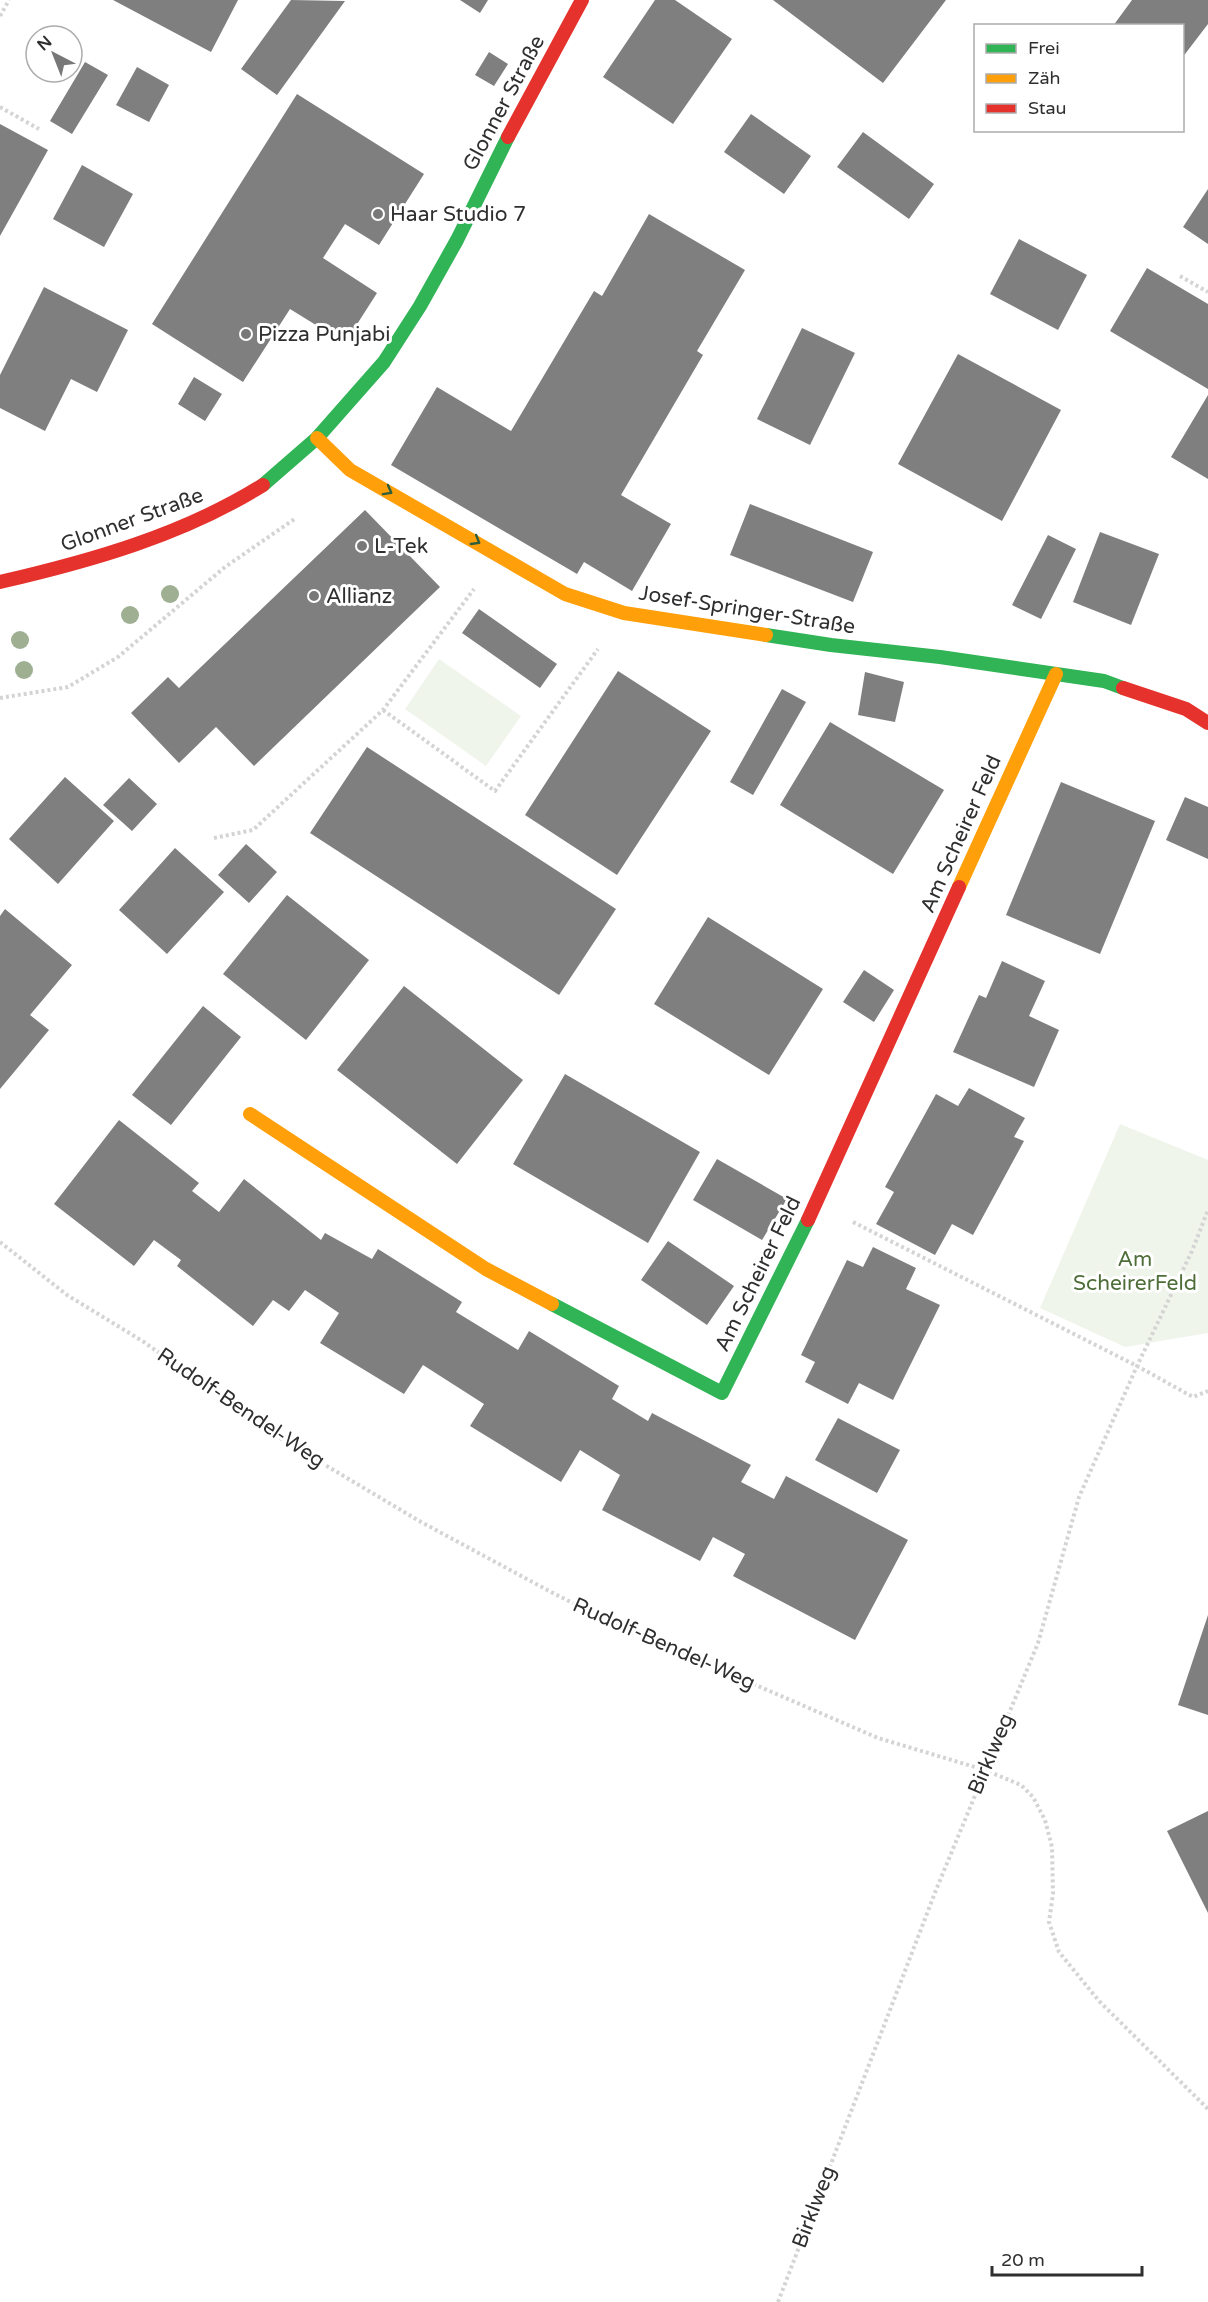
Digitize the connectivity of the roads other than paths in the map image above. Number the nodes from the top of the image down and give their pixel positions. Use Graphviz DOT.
graph roads {
  1 [pos="582,0"];
  2 [pos="317,438"];
  3 [pos="0,582"];
  4 [pos="1056,674"];
  5 [pos="1208,723"];
  6 [pos="250,1114"];
  1 -- 2 [label="street, Glonner Straße"];
  2 -- 3 [label="street, Glonner Straße"];
  2 -- 4 [label="street, Josef-Springer-Straße, one-way"];
  4 -- 5 [label="street, Josef-Springer-Straße"];
  4 -- 6 [label="street, Am Scheirer Feld"];
}
